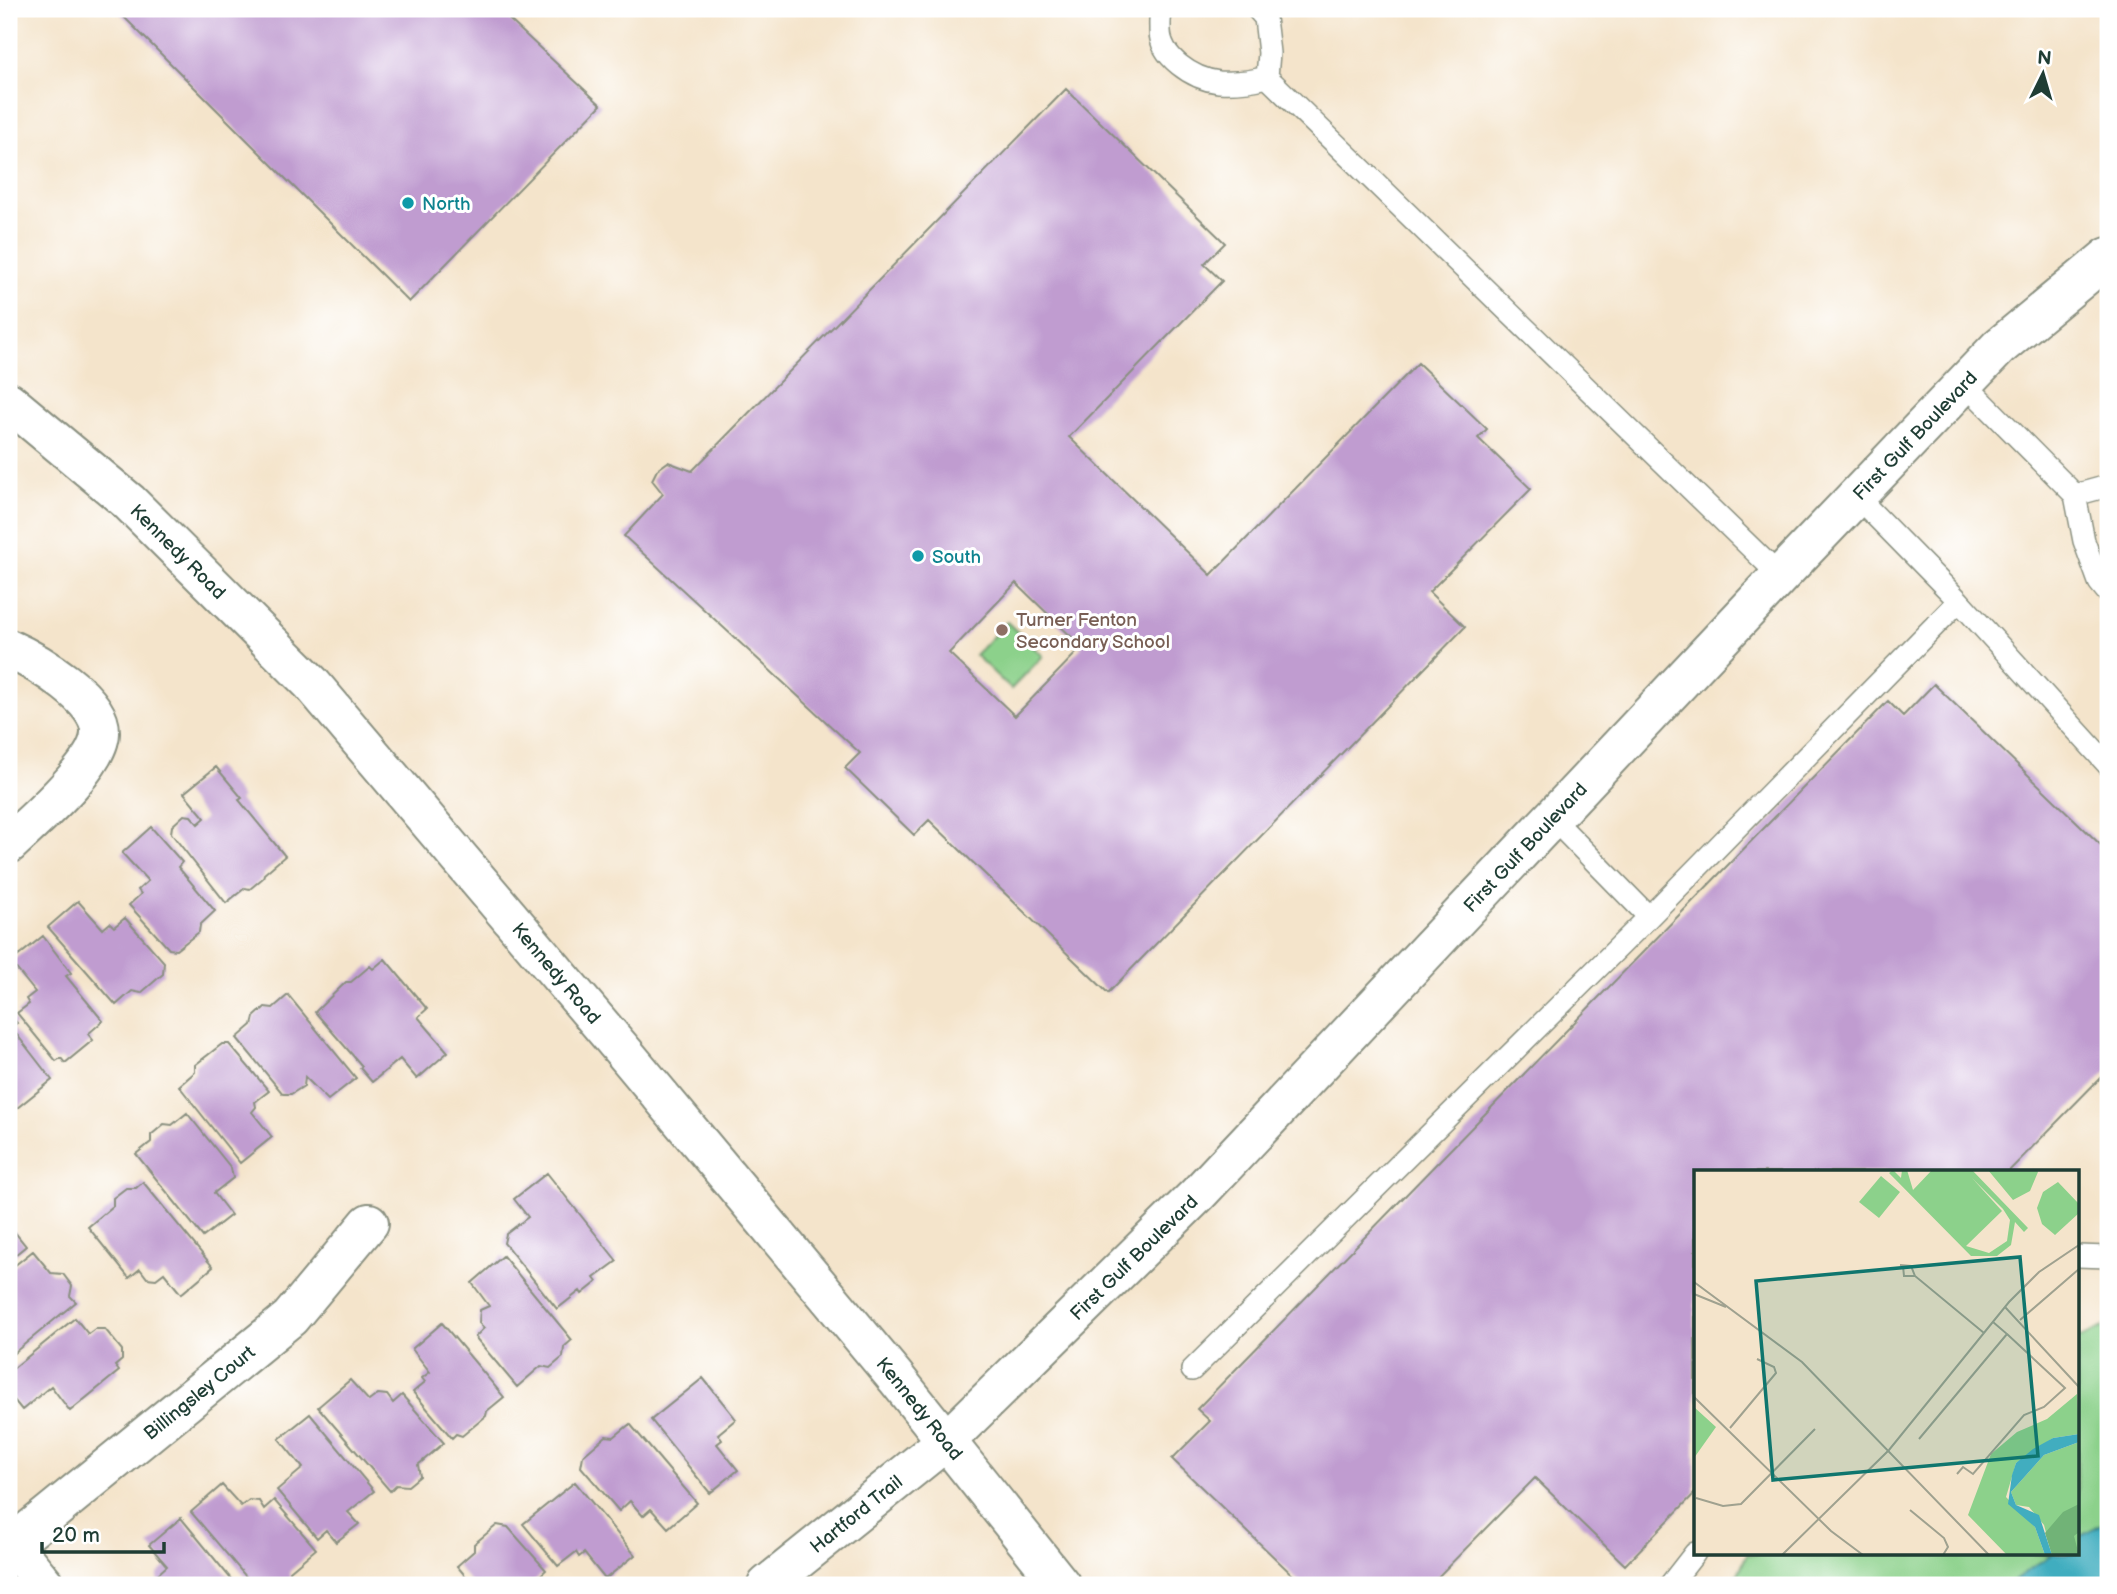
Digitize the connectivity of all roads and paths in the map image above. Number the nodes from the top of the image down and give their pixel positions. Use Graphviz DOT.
graph roads {
  1 [pos="1164,9"];
  2 [pos="1257,9"];
  3 [pos="1267,77"];
  4 [pos="2108,257"];
  5 [pos="1964,383"];
  6 [pos="9,402"];
  7 [pos="2108,486"];
  8 [pos="2076,495"];
  9 [pos="1857,497"];
  10 [pos="1780,576"];
  11 [pos="2108,593"];
  12 [pos="1959,601"];
  13 [pos="9,649"];
  14 [pos="2108,765"];
  15 [pos="1552,818"];
  16 [pos="9,844"];
  17 [pos="1649,917"];
  18 [pos="369,1223"];
  19 [pos="2078,1256"];
  20 [pos="2108,1257"];
  21 [pos="1192,1370"];
  22 [pos="945,1442"];
  23 [pos="10,1544"];
  24 [pos="1694,1554"];
  25 [pos="45,1585"];
  26 [pos="768,1585"];
  27 [pos="1061,1585"];
  28 [pos="1670,1585"];
  1 -- 3 [label="lane"];
  2 -- 3 [label="lane"];
  3 -- 10 [label="lane"];
  4 -- 5 [label="street, First Gulf Boulevard"];
  5 -- 8 [label="lane"];
  5 -- 9 [label="street, First Gulf Boulevard"];
  6 -- 22 [label="street, Kennedy Road"];
  7 -- 8 [label="lane"];
  8 -- 11 [label="lane"];
  9 -- 10 [label="street, First Gulf Boulevard"];
  9 -- 12 [label="lane"];
  10 -- 15 [label="street, First Gulf Boulevard"];
  12 -- 14 [label="lane"];
  12 -- 17 [label="lane"];
  13 -- 16 [label="street"];
  15 -- 17 [label="lane"];
  15 -- 22 [label="street, First Gulf Boulevard"];
  17 -- 21 [label="lane"];
  18 -- 23 [label="street, Billingsley Court"];
  19 -- 20 [label="lane"];
  22 -- 26 [label="street, Hartford Trail"];
  22 -- 27 [label="street, Kennedy Road"];
  23 -- 25 [label="street"];
  24 -- 28 [label="lane"];
}
